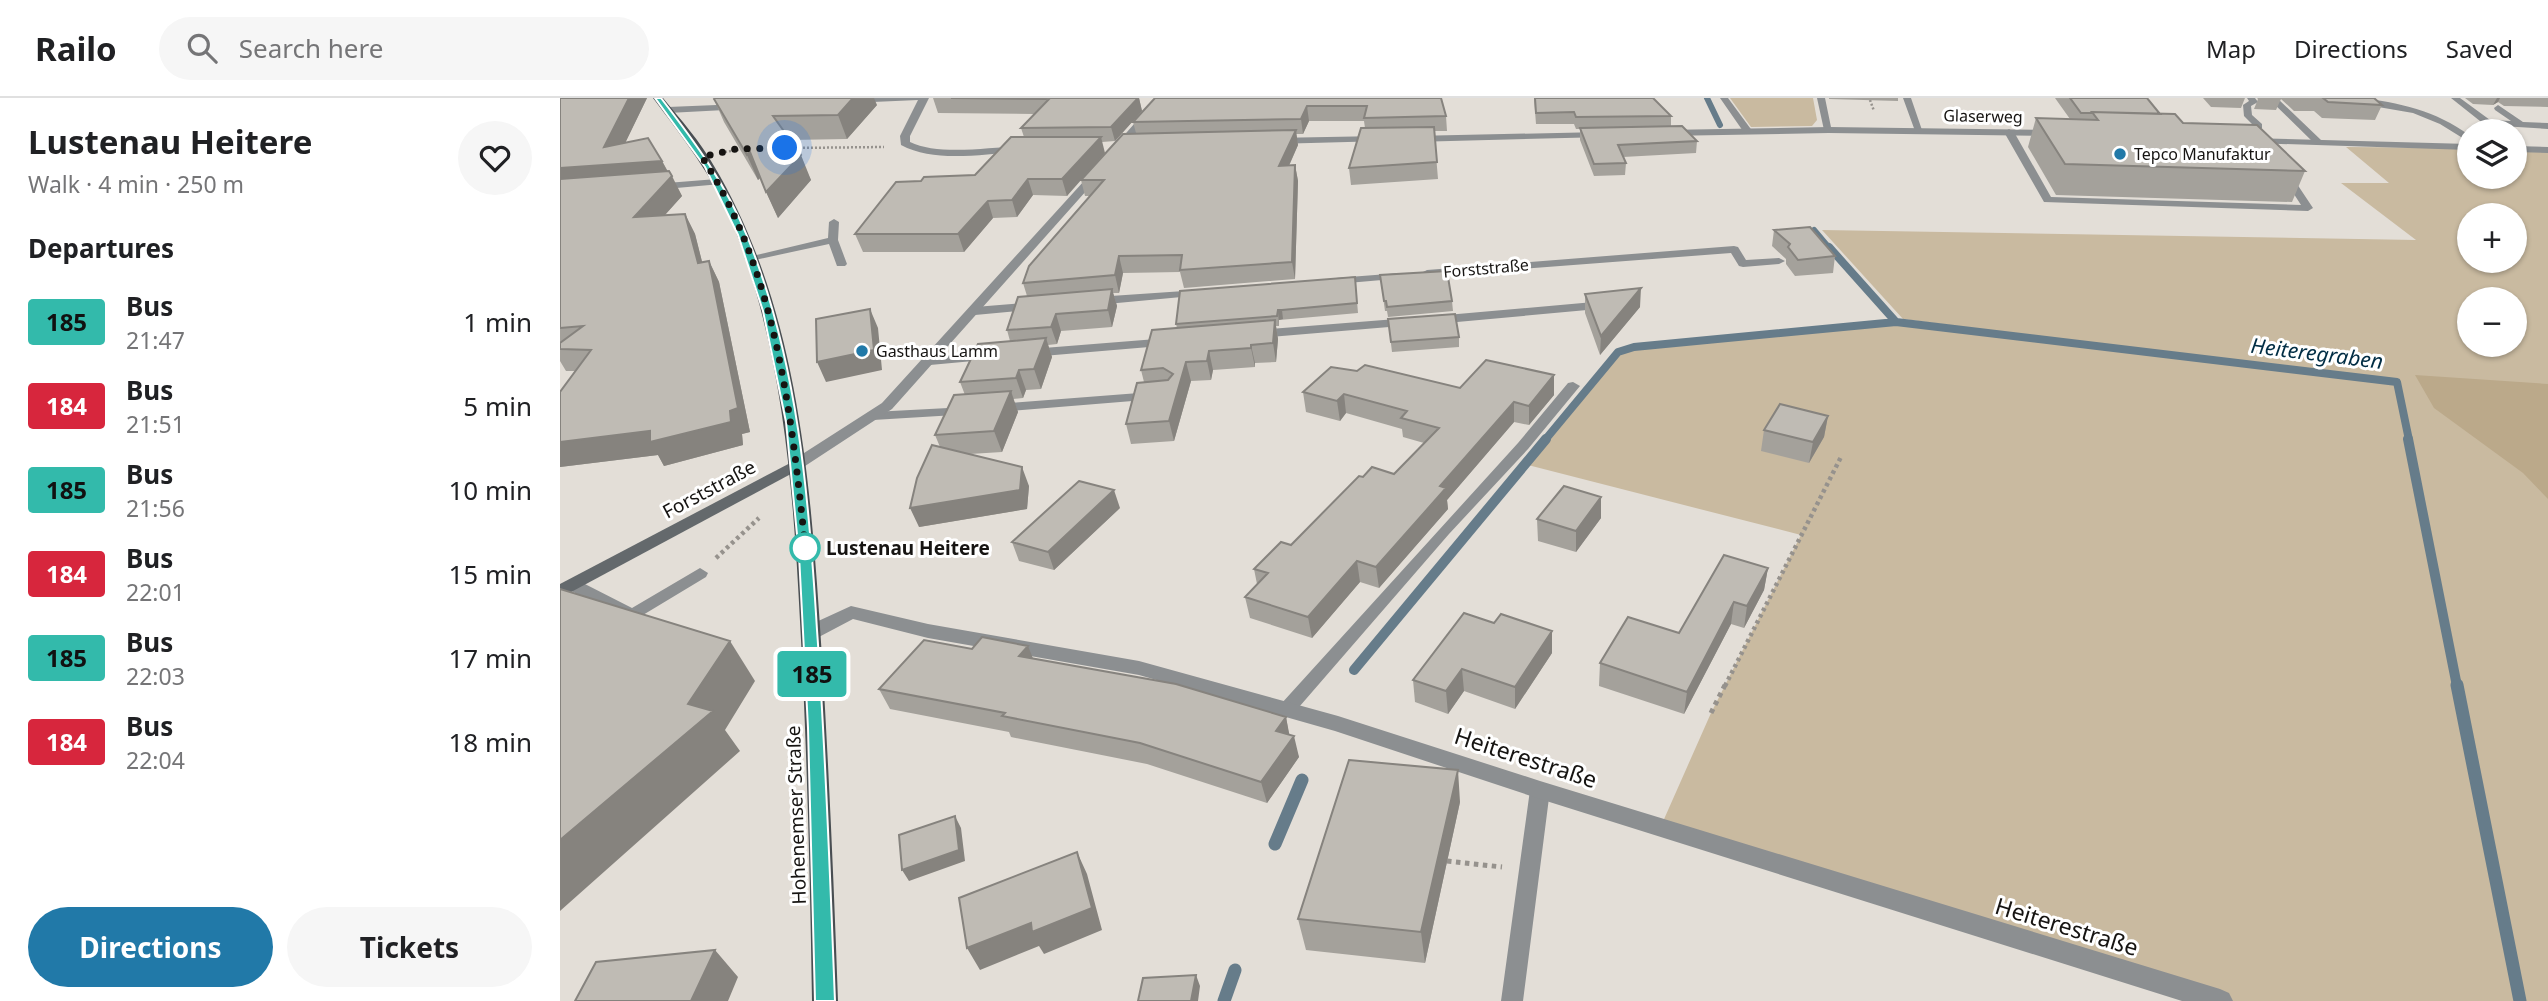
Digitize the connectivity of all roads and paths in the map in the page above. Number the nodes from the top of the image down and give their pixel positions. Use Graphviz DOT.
graph roads {
  1 [pos="658,98"];
  2 [pos="915,98"];
  3 [pos="924,98"];
  4 [pos="1162,98"];
  5 [pos="1724,98"];
  6 [pos="1821,98"];
  7 [pos="1907,98"];
  8 [pos="2251,98"];
  9 [pos="2272,98"];
  10 [pos="2455,98"];
  11 [pos="848,101"];
  12 [pos="2358,101"];
  13 [pos="754,106"];
  14 [pos="2498,108"];
  15 [pos="668,110"];
  16 [pos="2483,119"];
  17 [pos="2513,119"];
  18 [pos="2527,125"];
  19 [pos="2259,126"];
  20 [pos="2548,126"];
  21 [pos="2457,129"];
  22 [pos="1829,130"];
  23 [pos="1920,131"];
  24 [pos="1748,132"];
  25 [pos="2010,132"];
  26 [pos="1658,134"];
  27 [pos="2063,134"];
  28 [pos="1610,135"];
  29 [pos="2235,139"];
  30 [pos="1266,141"];
  31 [pos="2318,142"];
  32 [pos="1142,143"];
  33 [pos="1121,145"];
  34 [pos="909,147"];
  35 [pos="1104,147"];
  36 [pos="2457,147"];
  37 [pos="789,148"];
  38 [pos="1035,148"];
  39 [pos="749,149"];
  40 [pos="2527,149"];
  41 [pos="2548,150"];
  42 [pos="702,157"];
  43 [pos="2281,167"];
  44 [pos="716,182"];
  45 [pos="645,188"];
  46 [pos="834,222"];
  47 [pos="833,240"];
  48 [pos="750,258"];
  49 [pos="1779,261"];
  50 [pos="841,264"];
  51 [pos="1329,282"];
  52 [pos="1207,292"];
  53 [pos="1086,302"];
  54 [pos="1618,304"];
  55 [pos="1046,306"];
  56 [pos="975,311"];
  57 [pos="1240,336"];
  58 [pos="1185,340"];
  59 [pos="1018,354"];
  60 [pos="1004,355"];
  61 [pos="930,361"];
  62 [pos="1573,386"];
  63 [pos="1168,394"];
  64 [pos="873,416"];
  65 [pos="1841,457"];
  66 [pos="796,465"];
  67 [pos="760,518"];
  68 [pos="700,573"];
  69 [pos="567,588"];
  70 [pos="632,615"];
  71 [pos="655,627"];
  72 [pos="810,633"];
  73 [pos="1287,709"];
  74 [pos="1711,713"];
  75 [pos="1540,790"];
  76 [pos="1447,861"];
  77 [pos="1530,870"];
  78 [pos="825,1001"];
  79 [pos="1512,1001"];
  80 [pos="2220,1001"];
  1 -- 15 [label="main road, Hohenemser Straße"];
  2 -- 11 [label="street"];
  3 -- 34 [label="street"];
  4 -- 33 [label="street, Forststraße"];
  5 -- 24 [label="lane"];
  6 -- 22 [label="lane"];
  7 -- 23 [label="lane"];
  8 -- 19 [label="lane"];
  9 -- 31 [label="lane"];
  10 -- 16 [label="lane"];
  12 -- 21 [label="lane"];
  13 -- 15 [label="street"];
  14 -- 17 [label="lane"];
  15 -- 42 [label="main road, Hohenemser Straße"];
  18 -- 20 [label="lane"];
  22 -- 23 [label="street, Glaserweg"];
  22 -- 24 [label="street, Glaserweg"];
  23 -- 25 [label="street, Glaserweg"];
  24 -- 26 [label="street, Glaserweg"];
  25 -- 27 [label="street, Glaserweg"];
  25 -- 43 [label="lane"];
  28 -- 30 [label="street"];
  29 -- 31 [label="street"];
  31 -- 36 [label="street"];
  32 -- 33 [label="street"];
  33 -- 35 [label="street"];
  33 -- 56 [label="street, Forststraße"];
  34 -- 37 [label="path"];
  34 -- 38 [label="street"];
  39 -- 42 [label="path"];
  40 -- 41 [label="street"];
  42 -- 44 [label="main road, Hohenemser Straße"];
  44 -- 45 [label="street"];
  44 -- 48 [label="main road, Hohenemser Straße"];
  46 -- 47 [label="lane"];
  47 -- 48 [label="lane"];
  47 -- 50 [label="lane"];
  48 -- 66 [label="main road, Hohenemser Straße"];
  49 -- 51 [label="lane, Forststraße"];
  52 -- 53 [label="lane"];
  54 -- 57 [label="lane"];
  55 -- 56 [label="lane"];
  56 -- 61 [label="street, Forststraße"];
  58 -- 59 [label="lane"];
  60 -- 61 [label="lane"];
  61 -- 64 [label="street, Forststraße"];
  62 -- 73 [label="lane"];
  63 -- 64 [label="lane, Forststraße"];
  64 -- 66 [label="street, Forststraße"];
  65 -- 74 [label="path"];
  66 -- 69 [label="street, Forststraße"];
  66 -- 72 [label="main road, Hohenemser Straße"];
  67 -- 68 [label="path"];
  68 -- 70 [label="lane"];
  69 -- 70 [label="lane"];
  70 -- 71 [label="lane"];
  72 -- 73 [label="street, Heiterestraße"];
  72 -- 78 [label="main road, Hohenemser Straße"];
  73 -- 75 [label="street, Heiterestraße"];
  75 -- 77 [label="lane"];
  75 -- 80 [label="street, Heiterestraße"];
  76 -- 77 [label="path"];
  77 -- 79 [label="lane"];
}
